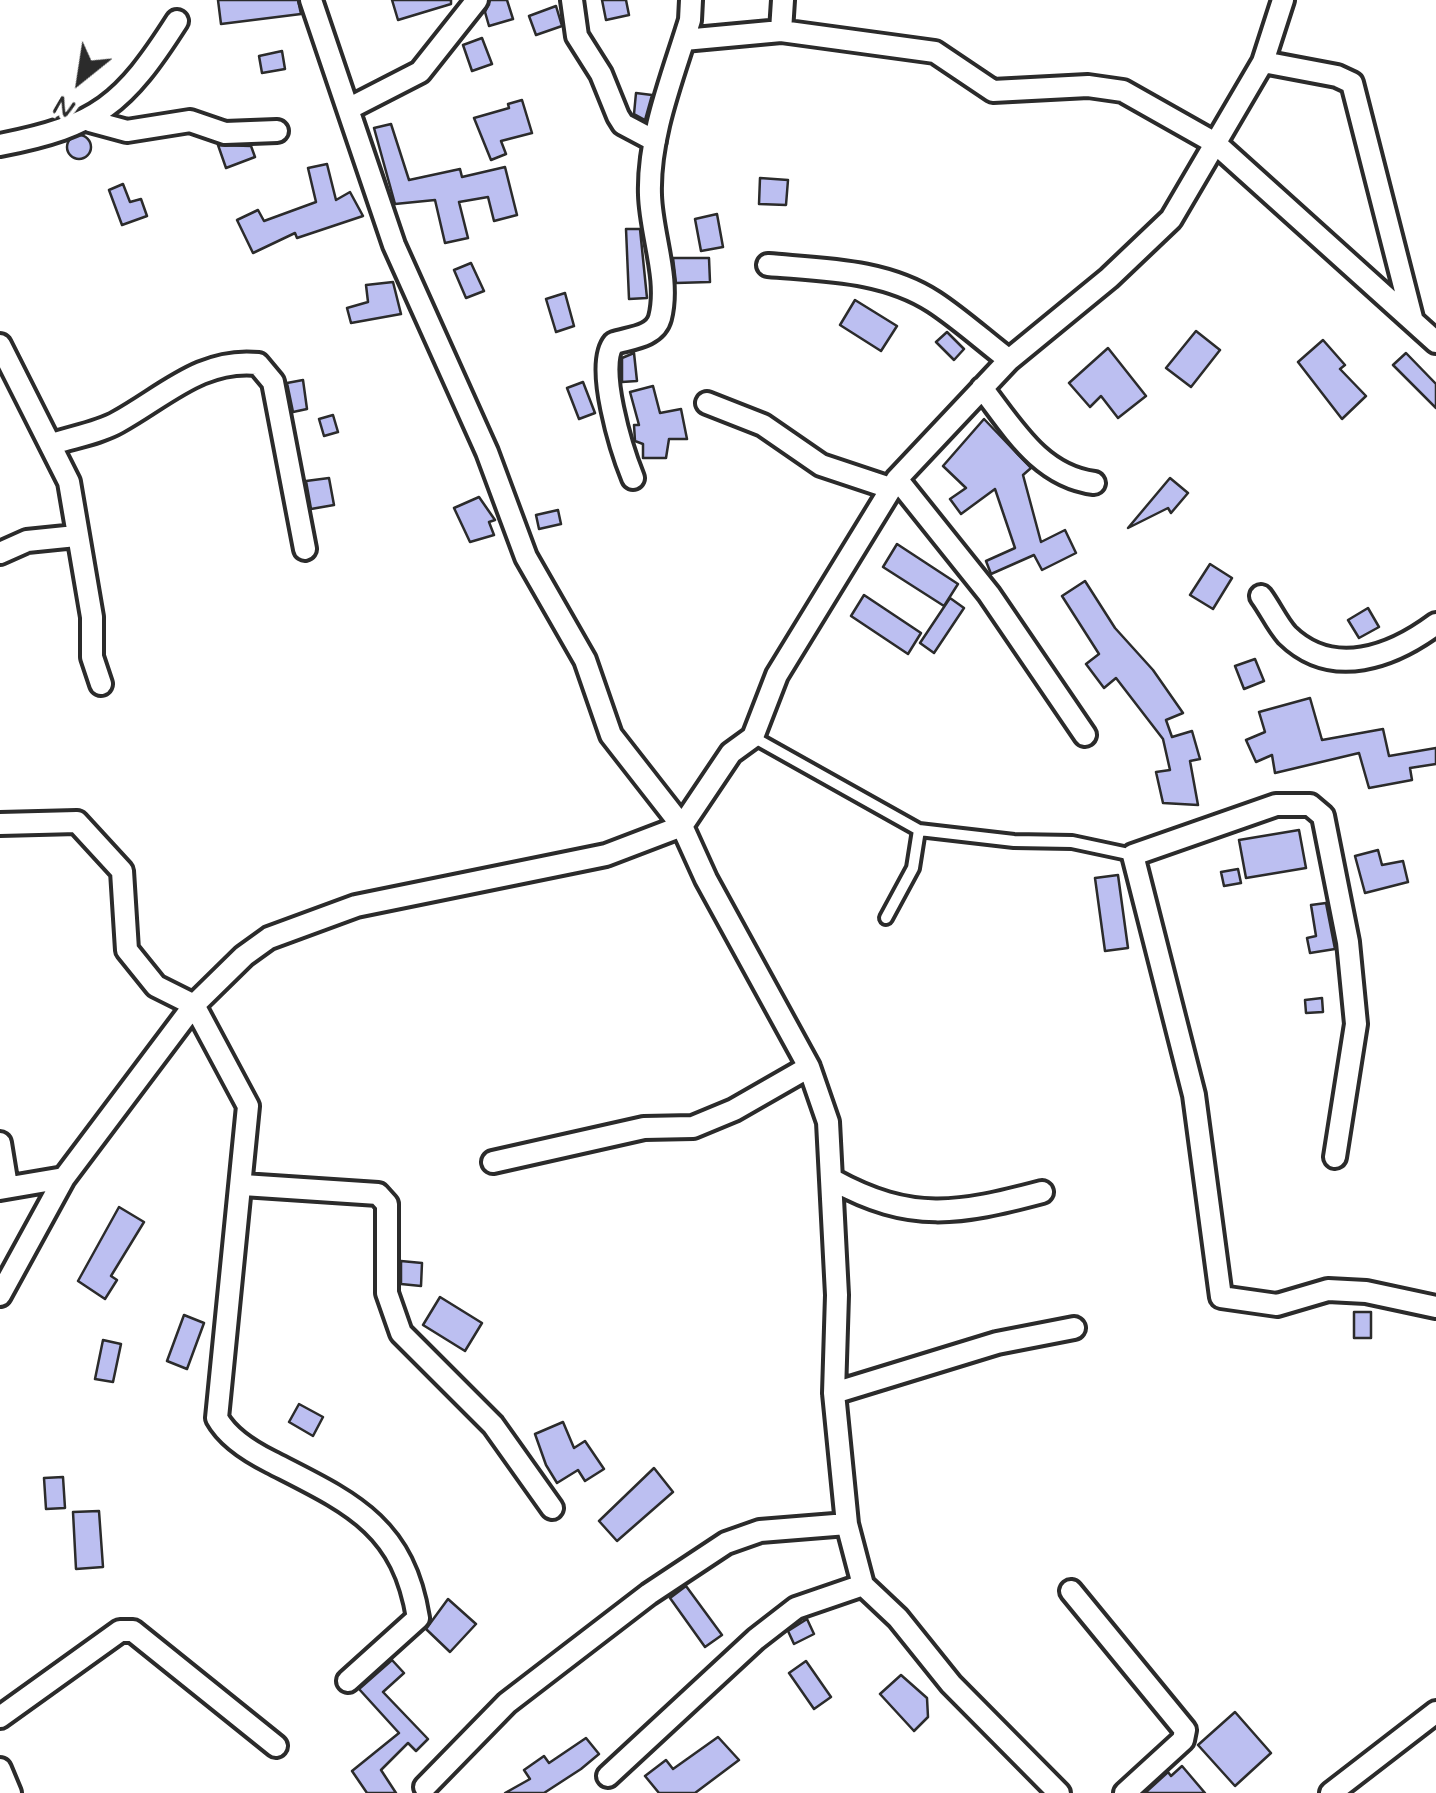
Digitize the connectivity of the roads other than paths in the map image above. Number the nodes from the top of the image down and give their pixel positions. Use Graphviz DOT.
graph roads {
  1 [pos="311,0"];
  2 [pos="476,0"];
  3 [pos="572,0"];
  4 [pos="691,0"];
  5 [pos="783,0"];
  6 [pos="1284,0"];
  7 [pos="177,21"];
  8 [pos="781,31"];
  9 [pos="684,40"];
  10 [pos="1262,62"];
  11 [pos="348,109"];
  12 [pos="90,121"];
  13 [pos="277,131"];
  14 [pos="656,141"];
  15 [pos="1215,143"];
  16 [pos="0,145"];
  17 [pos="768,265"];
  18 [pos="1412,318"];
  19 [pos="1436,342"];
  20 [pos="0,345"];
  21 [pos="1009,360"];
  22 [pos="982,388"];
  23 [pos="707,403"];
  24 [pos="52,444"];
  25 [pos="632,478"];
  26 [pos="894,483"];
  27 [pos="1094,483"];
  28 [pos="76,536"];
  29 [pos="305,549"];
  30 [pos="0,553"];
  31 [pos="1262,596"];
  32 [pos="1436,624"];
  33 [pos="101,684"];
  34 [pos="1084,735"];
  35 [pos="753,737"];
  36 [pos="0,824"];
  37 [pos="682,826"];
  38 [pos="919,830"];
  39 [pos="1133,855"];
  40 [pos="886,918"];
  41 [pos="194,1005"];
  42 [pos="809,1068"];
  43 [pos="0,1143"];
  44 [pos="1335,1157"];
  45 [pos="494,1162"];
  46 [pos="64,1178"];
  47 [pos="833,1180"];
  48 [pos="243,1185"];
  49 [pos="4,1187"];
  50 [pos="1042,1192"];
  51 [pos="0,1294"];
  52 [pos="1436,1307"];
  53 [pos="1074,1328"];
  54 [pos="834,1393"];
  55 [pos="552,1508"];
  56 [pos="847,1524"];
  57 [pos="863,1585"];
  58 [pos="1070,1591"];
  59 [pos="348,1681"];
  60 [pos="1436,1712"];
  61 [pos="0,1716"];
  62 [pos="276,1746"];
  63 [pos="0,1768"];
  64 [pos="608,1776"];
  65 [pos="424,1787"];
  66 [pos="12,1792"];
  67 [pos="1059,1793"];
  68 [pos="1125,1793"];
  69 [pos="1331,1793"];
  1 -- 11 [label="street"];
  2 -- 11 [label="street"];
  3 -- 14 [label="street"];
  4 -- 9 [label="street"];
  5 -- 8 [label="street"];
  6 -- 10 [label="street"];
  7 -- 12 [label="street"];
  8 -- 9 [label="street"];
  8 -- 15 [label="street"];
  9 -- 14 [label="street"];
  10 -- 15 [label="street"];
  10 -- 18 [label="street"];
  11 -- 37 [label="street"];
  12 -- 13 [label="street"];
  12 -- 16 [label="street"];
  14 -- 25 [label="street"];
  15 -- 18 [label="street"];
  15 -- 21 [label="street"];
  17 -- 21 [label="street"];
  18 -- 19 [label="street"];
  20 -- 24 [label="street"];
  21 -- 22 [label="street"];
  22 -- 26 [label="street"];
  22 -- 27 [label="street"];
  23 -- 26 [label="street"];
  24 -- 28 [label="street"];
  24 -- 29 [label="street"];
  26 -- 34 [label="street"];
  26 -- 35 [label="street"];
  28 -- 30 [label="street"];
  28 -- 33 [label="street"];
  31 -- 32 [label="street"];
  35 -- 37 [label="street"];
  35 -- 38 [label="lane"];
  36 -- 41 [label="street"];
  37 -- 41 [label="street"];
  37 -- 42 [label="street"];
  38 -- 39 [label="lane"];
  38 -- 40 [label="lane"];
  39 -- 44 [label="street"];
  39 -- 52 [label="street"];
  41 -- 46 [label="street"];
  41 -- 48 [label="street"];
  42 -- 45 [label="street"];
  42 -- 47 [label="street"];
  43 -- 49 [label="street"];
  46 -- 49 [label="street"];
  46 -- 51 [label="street"];
  47 -- 50 [label="street"];
  47 -- 54 [label="street"];
  48 -- 55 [label="street"];
  48 -- 59 [label="street"];
  53 -- 54 [label="street"];
  54 -- 56 [label="street"];
  56 -- 57 [label="street"];
  56 -- 65 [label="street"];
  57 -- 64 [label="street"];
  57 -- 67 [label="street"];
  58 -- 68 [label="street"];
  60 -- 69 [label="street"];
  61 -- 62 [label="street"];
  63 -- 66 [label="street"];
}
